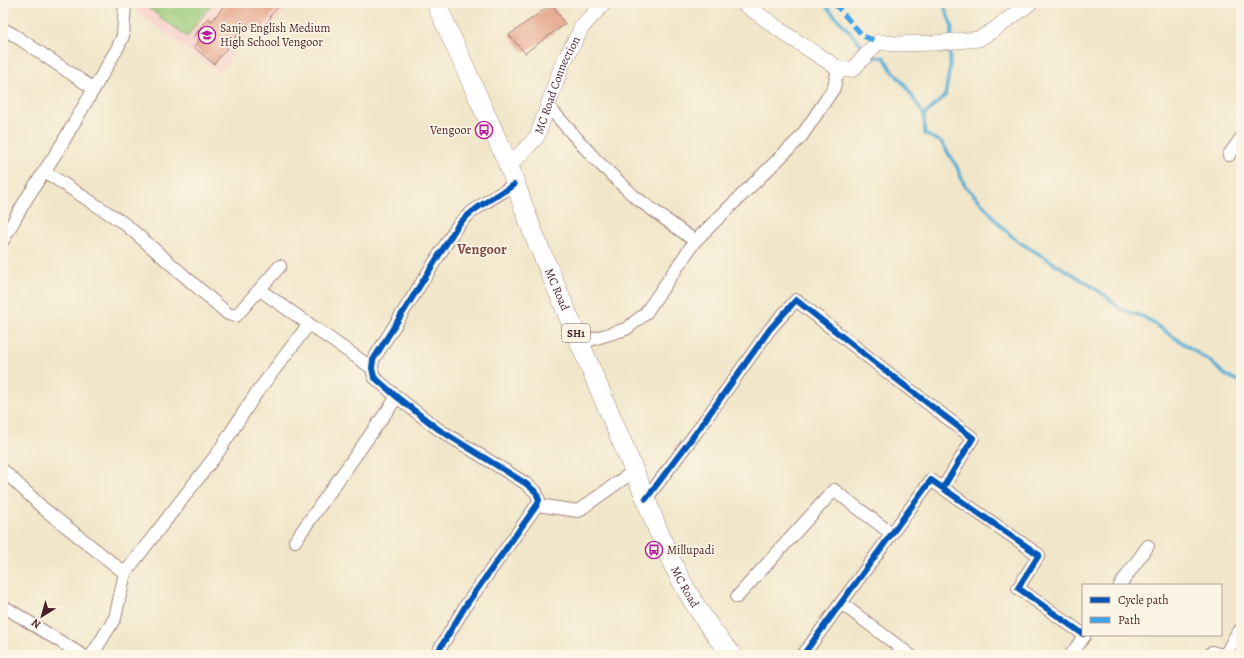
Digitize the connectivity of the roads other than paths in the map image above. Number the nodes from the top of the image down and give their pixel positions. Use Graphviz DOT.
graph roads {
  1 [pos="125,3"];
  2 [pos="436,3"];
  3 [pos="604,3"];
  4 [pos="743,3"];
  5 [pos="1030,3"];
  6 [pos="3,29"];
  7 [pos="841,70"];
  8 [pos="94,89"];
  9 [pos="548,106"];
  10 [pos="1241,138"];
  11 [pos="1229,155"];
  12 [pos="509,166"];
  13 [pos="44,172"];
  14 [pos="514,185"];
  15 [pos="3,240"];
  16 [pos="695,241"];
  17 [pos="280,266"];
  18 [pos="260,290"];
  19 [pos="309,324"];
  20 [pos="580,343"];
  21 [pos="372,368"];
  22 [pos="396,397"];
  23 [pos="3,470"];
  24 [pos="634,471"];
  25 [pos="943,488"];
  26 [pos="646,499"];
  27 [pos="537,505"];
  28 [pos="892,534"];
  29 [pos="295,541"];
  30 [pos="1148,546"];
  31 [pos="125,574"];
  32 [pos="1121,584"];
  33 [pos="737,597"];
  34 [pos="841,603"];
  35 [pos="3,606"];
  36 [pos="1241,629"];
  37 [pos="1082,634"];
  38 [pos="1083,636"];
  39 [pos="1216,654"];
  40 [pos="82,655"];
  41 [pos="92,655"];
  42 [pos="436,655"];
  43 [pos="732,655"];
  44 [pos="803,655"];
  45 [pos="910,655"];
  46 [pos="1071,655"];
  1 -- 8 [label="street"];
  2 -- 12 [label="main road, MC Road / SH1"];
  3 -- 9 [label="street, MC Road Connection"];
  4 -- 7 [label="street"];
  5 -- 7 [label="street"];
  6 -- 8 [label="street"];
  7 -- 16 [label="street"];
  8 -- 13 [label="street"];
  9 -- 12 [label="street, MC Road Connection"];
  9 -- 16 [label="street"];
  10 -- 11 [label="street"];
  12 -- 14 [label="main road, MC Road / SH1"];
  13 -- 15 [label="street"];
  13 -- 18 [label="street"];
  14 -- 20 [label="main road, MC Road / SH1"];
  14 -- 21 [label="street"];
  16 -- 20 [label="street"];
  17 -- 18 [label="street"];
  18 -- 19 [label="street"];
  19 -- 21 [label="street"];
  19 -- 31 [label="street"];
  20 -- 24 [label="main road, MC Road / SH1"];
  21 -- 22 [label="street"];
  22 -- 27 [label="street"];
  22 -- 29 [label="street"];
  23 -- 31 [label="street"];
  24 -- 26 [label="main road, MC Road / SH1"];
  24 -- 27 [label="street"];
  25 -- 26 [label="street"];
  25 -- 28 [label="street"];
  25 -- 37 [label="street"];
  26 -- 43 [label="main road, MC Road / SH1"];
  27 -- 42 [label="street"];
  28 -- 33 [label="street"];
  28 -- 34 [label="street"];
  30 -- 32 [label="street"];
  31 -- 41 [label="street"];
  34 -- 44 [label="street"];
  34 -- 45 [label="street"];
  35 -- 40 [label="street"];
  36 -- 39 [label="street"];
  38 -- 46 [label="street"];
}
